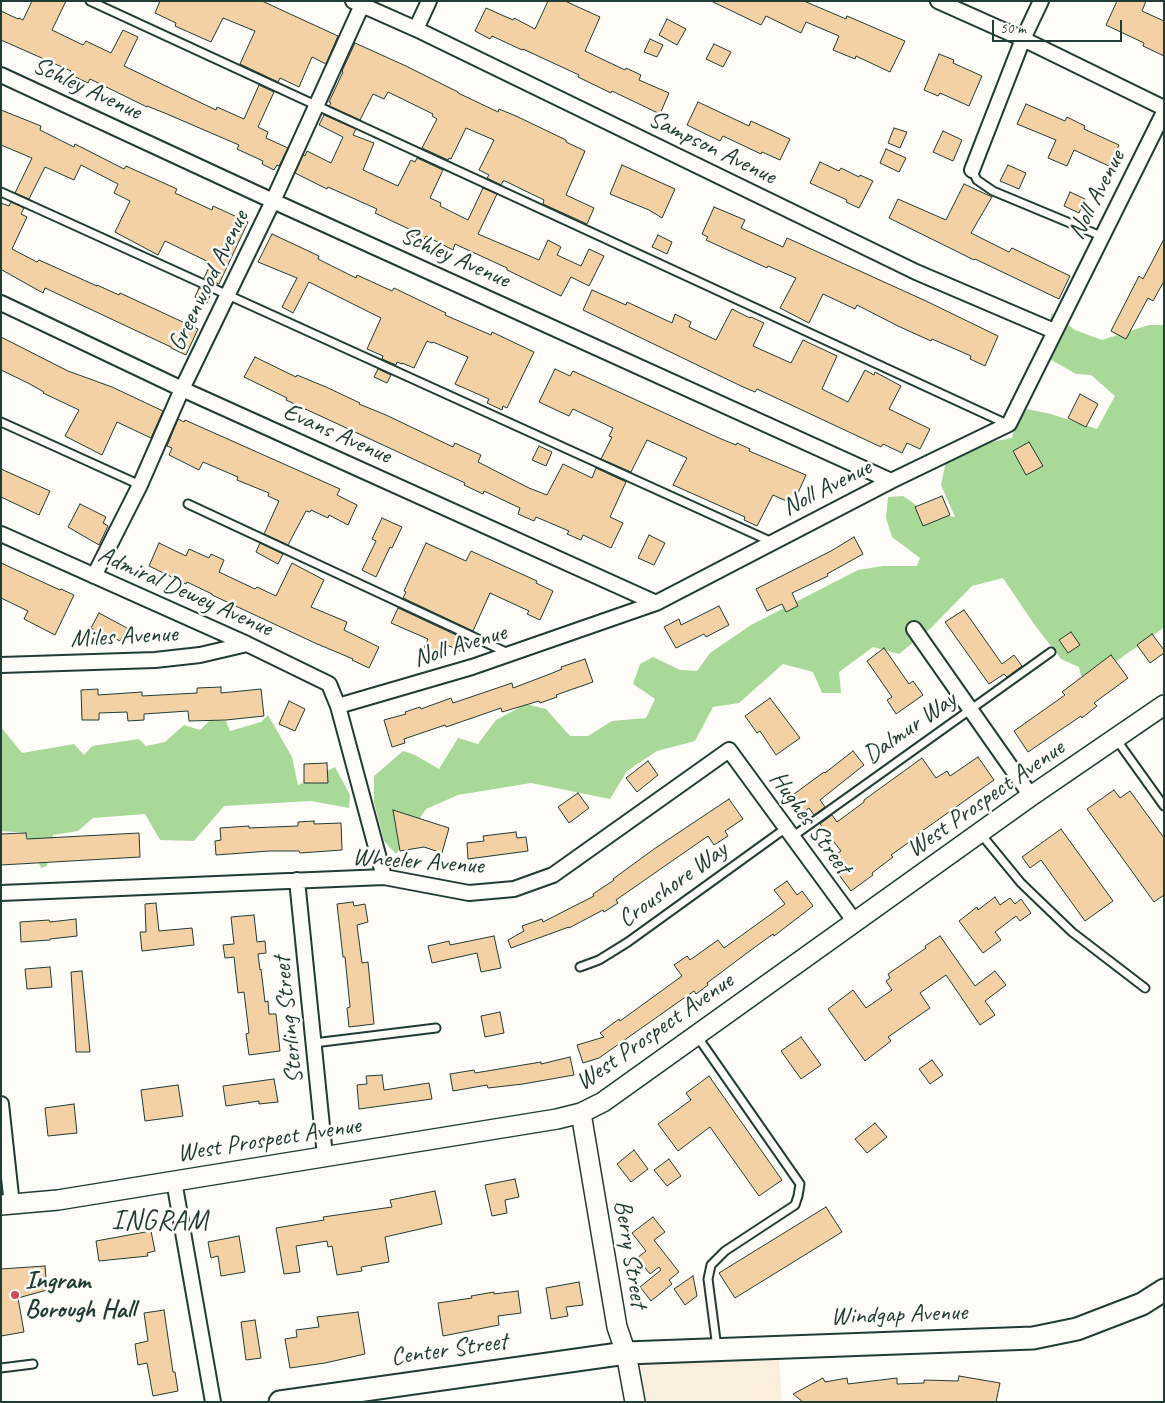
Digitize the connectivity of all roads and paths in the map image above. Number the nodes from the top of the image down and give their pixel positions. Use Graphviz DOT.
graph roads {
  1 [pos="90,1"];
  2 [pos="429,1"];
  3 [pos="938,1"];
  4 [pos="1041,1"];
  5 [pos="357,3"];
  6 [pos="416,29"];
  7 [pos="1023,38"];
  8 [pos="1,74"];
  9 [pos="316,105"];
  10 [pos="1164,110"];
  11 [pos="972,170"];
  12 [pos="1,192"];
  13 [pos="273,201"];
  14 [pos="1101,236"];
  15 [pos="227,296"];
  16 [pos="1,303"];
  17 [pos="1054,331"];
  18 [pos="182,388"];
  19 [pos="1,422"];
  20 [pos="1009,424"];
  21 [pos="891,481"];
  22 [pos="140,485"];
  23 [pos="188,504"];
  24 [pos="1,534"];
  25 [pos="772,542"];
  26 [pos="94,576"];
  27 [pos="656,603"];
  28 [pos="914,629"];
  29 [pos="247,644"];
  30 [pos="1051,652"];
  31 [pos="510,654"];
  32 [pos="1,665"];
  33 [pos="1164,704"];
  34 [pos="338,706"];
  35 [pos="970,710"];
  36 [pos="1116,738"];
  37 [pos="729,750"];
  38 [pos="1031,796"];
  39 [pos="1164,806"];
  40 [pos="789,832"];
  41 [pos="980,833"];
  42 [pos="384,878"];
  43 [pos="297,880"];
  44 [pos="1,893"];
  45 [pos="854,922"];
  46 [pos="580,967"];
  47 [pos="1145,988"];
  48 [pos="436,1028"];
  49 [pos="696,1035"];
  50 [pos="314,1043"];
  51 [pos="1,1104"];
  52 [pos="581,1113"];
  53 [pos="325,1156"];
  54 [pos="174,1181"];
  55 [pos="7,1205"];
  56 [pos="1164,1290"];
  57 [pos="717,1349"];
  58 [pos="626,1353"];
  59 [pos="33,1364"];
  60 [pos="1,1368"];
  61 [pos="213,1402"];
  62 [pos="280,1402"];
  63 [pos="635,1402"];
  1 -- 9 [label="lane"];
  2 -- 6 [label="street"];
  3 -- 7 [label="street"];
  4 -- 7 [label="street"];
  5 -- 6 [label="street, Sampson Avenue"];
  5 -- 9 [label="street, Greenwood Avenue"];
  6 -- 17 [label="street, Sampson Avenue"];
  7 -- 10 [label="street"];
  7 -- 11 [label="street"];
  8 -- 13 [label="street, Schley Avenue"];
  9 -- 13 [label="street, Greenwood Avenue"];
  9 -- 20 [label="lane"];
  10 -- 14 [label="street, Noll Avenue"];
  11 -- 14 [label="lane"];
  12 -- 15 [label="lane"];
  13 -- 15 [label="street, Greenwood Avenue"];
  13 -- 21 [label="street, Schley Avenue"];
  14 -- 17 [label="street, Noll Avenue"];
  15 -- 18 [label="street, Greenwood Avenue"];
  15 -- 25 [label="lane"];
  16 -- 18 [label="street, Evans Avenue"];
  17 -- 20 [label="street, Noll Avenue"];
  18 -- 22 [label="street, Greenwood Avenue"];
  18 -- 27 [label="street, Evans Avenue"];
  19 -- 22 [label="lane"];
  20 -- 21 [label="street, Noll Avenue"];
  21 -- 25 [label="street, Noll Avenue"];
  22 -- 26 [label="street, Greenwood Avenue"];
  23 -- 31 [label="lane"];
  24 -- 26 [label="street, Admiral Dewey Avenue"];
  25 -- 27 [label="street, Noll Avenue"];
  26 -- 29 [label="street, Admiral Dewey Avenue"];
  27 -- 31 [label="street, Noll Avenue"];
  28 -- 35 [label="street"];
  29 -- 32 [label="street, Miles Avenue"];
  29 -- 34 [label="street, Admiral Dewey Avenue"];
  30 -- 35 [label="lane, Dalmur Way"];
  31 -- 34 [label="street, Noll Avenue"];
  33 -- 36 [label="street, West Prospect Avenue"];
  34 -- 42 [label="street, Admiral Dewey Avenue"];
  35 -- 38 [label="street"];
  35 -- 40 [label="lane, Dalmur Way"];
  36 -- 38 [label="street, West Prospect Avenue"];
  36 -- 39 [label="lane"];
  37 -- 40 [label="street, Hughes Street"];
  37 -- 42 [label="street, Wheeler Avenue"];
  38 -- 41 [label="street, West Prospect Avenue"];
  40 -- 45 [label="street, Hughes Street"];
  40 -- 46 [label="lane, Croushore Way"];
  41 -- 45 [label="street, West Prospect Avenue"];
  41 -- 47 [label="lane"];
  42 -- 43 [label="street, Wheeler Avenue"];
  43 -- 44 [label="street, Wheeler Avenue"];
  43 -- 50 [label="street, Sterling Street"];
  45 -- 49 [label="street, West Prospect Avenue"];
  48 -- 50 [label="lane"];
  49 -- 52 [label="street, West Prospect Avenue"];
  49 -- 57 [label="lane"];
  50 -- 53 [label="street, Sterling Street"];
  51 -- 55 [label="street"];
  52 -- 53 [label="street, West Prospect Avenue"];
  52 -- 58 [label="street, Berry Street"];
  53 -- 54 [label="street, West Prospect Avenue"];
  54 -- 55 [label="street, West Prospect Avenue"];
  54 -- 61 [label="street"];
  56 -- 57 [label="main road, Windgap Avenue"];
  57 -- 58 [label="main road, Windgap Avenue"];
  58 -- 62 [label="main road, Center Street"];
  58 -- 63 [label="street, Berry Street"];
  59 -- 60 [label="lane"];
}
